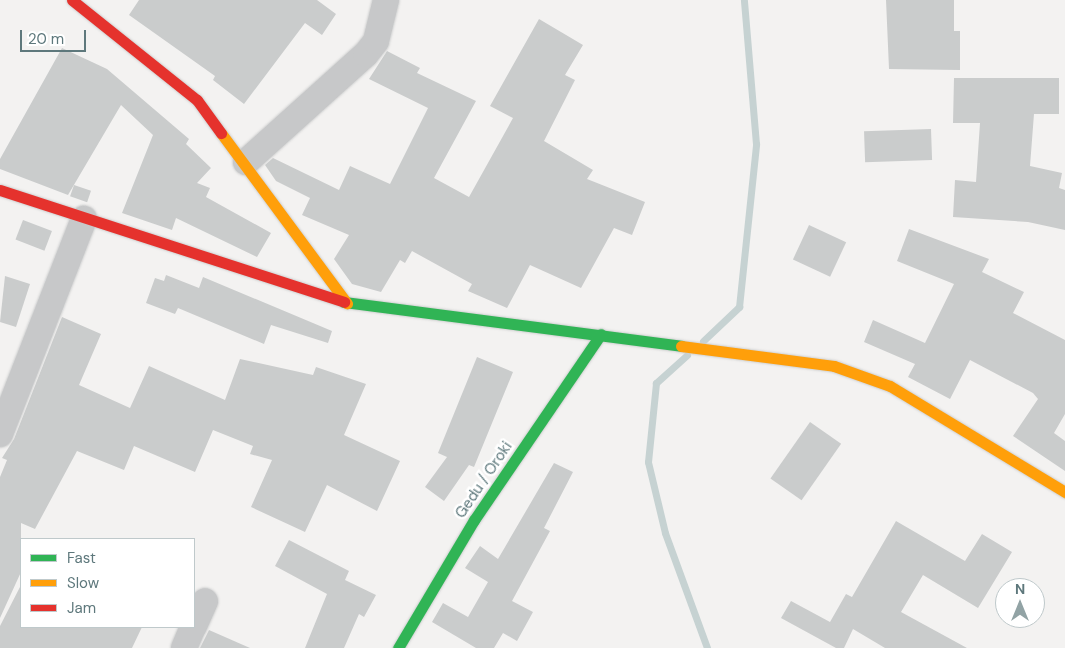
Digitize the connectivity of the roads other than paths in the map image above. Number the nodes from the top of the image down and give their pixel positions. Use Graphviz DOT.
graph roads {
  1 [pos="72,0"];
  2 [pos="386,0"];
  3 [pos="246,162"];
  4 [pos="0,190"];
  5 [pos="84,218"];
  6 [pos="347,303"];
  7 [pos="601,334"];
  8 [pos="0,434"];
  9 [pos="1065,492"];
  10 [pos="205,601"];
  11 [pos="195,624"];
  12 [pos="193,628"];
  13 [pos="184,648"];
  14 [pos="398,648"];
  1 -- 3 [label="street"];
  2 -- 3 [label="street"];
  3 -- 6 [label="street"];
  4 -- 5 [label="street"];
  5 -- 6 [label="street"];
  5 -- 8 [label="street"];
  6 -- 7 [label="street"];
  7 -- 9 [label="street"];
  7 -- 14 [label="street, Gedu / Oroki"];
  10 -- 11 [label="street"];
  12 -- 13 [label="street"];
}
